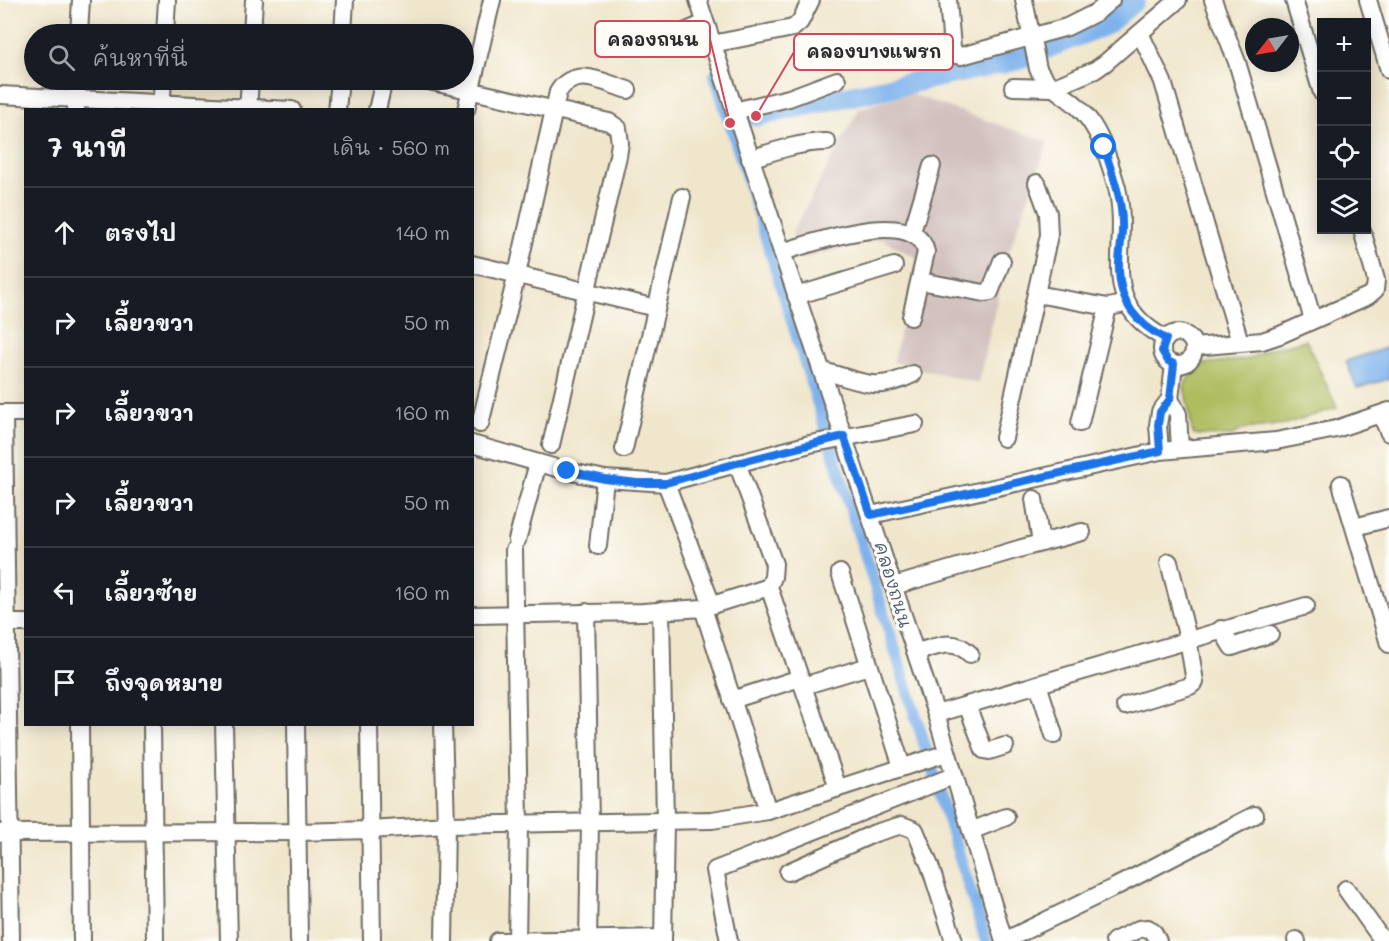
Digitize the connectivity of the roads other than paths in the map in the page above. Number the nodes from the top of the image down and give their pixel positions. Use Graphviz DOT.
graph roads {
  1 [pos="81,0"];
  2 [pos="167,0"];
  3 [pos="254,0"];
  4 [pos="345,0"];
  5 [pos="492,0"];
  6 [pos="698,0"];
  7 [pos="810,0"];
  8 [pos="948,0"];
  9 [pos="1024,0"];
  10 [pos="1111,0"];
  11 [pos="1178,0"];
  12 [pos="1213,0"];
  13 [pos="1294,0"];
  14 [pos="1368,0"];
  15 [pos="1096,6"];
  16 [pos="80,24"];
  17 [pos="166,24"];
  18 [pos="253,24"];
  19 [pos="344,24"];
  20 [pos="702,24"];
  21 [pos="1140,33"];
  22 [pos="677,34"];
  23 [pos="1032,40"];
  24 [pos="1385,43"];
  25 [pos="712,44"];
  26 [pos="1389,70"];
  27 [pos="1317,76"];
  28 [pos="474,78"];
  29 [pos="837,80"];
  30 [pos="1013,87"];
  31 [pos="1052,88"];
  32 [pos="77,90"];
  33 [pos="162,90"];
  34 [pos="249,90"];
  35 [pos="339,90"];
  36 [pos="382,90"];
  37 [pos="467,90"];
  38 [pos="628,90"];
  39 [pos="471,91"];
  40 [pos="0,95"];
  41 [pos="76,105"];
  42 [pos="161,107"];
  43 [pos="248,108"];
  44 [pos="337,108"];
  45 [pos="377,108"];
  46 [pos="467,108"];
  47 [pos="553,111"];
  48 [pos="734,111"];
  49 [pos="827,142"];
  50 [pos="750,159"];
  51 [pos="932,166"];
  52 [pos="1037,183"];
  53 [pos="682,197"];
  54 [pos="912,232"];
  55 [pos="1363,234"];
  56 [pos="782,252"];
  57 [pos="1002,261"];
  58 [pos="474,264"];
  59 [pos="894,266"];
  60 [pos="517,274"];
  61 [pos="920,281"];
  62 [pos="586,291"];
  63 [pos="1036,294"];
  64 [pos="796,296"];
  65 [pos="1126,303"];
  66 [pos="1108,307"];
  67 [pos="656,308"];
  68 [pos="911,317"];
  69 [pos="1313,320"];
  70 [pos="1166,339"];
  71 [pos="1240,342"];
  72 [pos="1194,347"];
  73 [pos="1174,364"];
  74 [pos="822,371"];
  75 [pos="913,374"];
  76 [pos="1170,399"];
  77 [pos="24,412"];
  78 [pos="2,413"];
  79 [pos="1385,413"];
  80 [pos="1080,423"];
  81 [pos="480,424"];
  82 [pos="915,424"];
  83 [pos="1389,433"];
  84 [pos="839,437"];
  85 [pos="1004,438"];
  86 [pos="474,445"];
  87 [pos="551,445"];
  88 [pos="1180,449"];
  89 [pos="624,450"];
  90 [pos="1160,451"];
  91 [pos="538,463"];
  92 [pos="737,463"];
  93 [pos="605,479"];
  94 [pos="666,483"];
  95 [pos="1341,484"];
  96 [pos="1034,499"];
  97 [pos="871,515"];
  98 [pos="1389,518"];
  99 [pos="1355,527"];
  100 [pos="1083,532"];
  101 [pos="1041,543"];
  102 [pos="598,546"];
  103 [pos="1169,562"];
  104 [pos="840,573"];
  105 [pos="894,586"];
  106 [pos="769,587"];
  107 [pos="707,606"];
  108 [pos="1306,606"];
  109 [pos="661,610"];
  110 [pos="586,612"];
  111 [pos="515,613"];
  112 [pos="474,615"];
  113 [pos="3,623"];
  114 [pos="24,623"];
  115 [pos="1221,629"];
  116 [pos="1270,634"];
  117 [pos="1188,639"];
  118 [pos="1389,644"];
  119 [pos="916,652"];
  120 [pos="970,654"];
  121 [pos="869,666"];
  122 [pos="802,682"];
  123 [pos="1038,684"];
  124 [pos="732,700"];
  125 [pos="967,705"];
  126 [pos="1125,706"];
  127 [pos="936,714"];
  128 [pos="80,726"];
  129 [pos="152,726"];
  130 [pos="224,726"];
  131 [pos="296,726"];
  132 [pos="369,726"];
  133 [pos="443,726"];
  134 [pos="1054,735"];
  135 [pos="1005,746"];
  136 [pos="942,755"];
  137 [pos="905,766"];
  138 [pos="953,776"];
  139 [pos="838,788"];
  140 [pos="768,811"];
  141 [pos="1255,814"];
  142 [pos="1006,817"];
  143 [pos="665,822"];
  144 [pos="590,823"];
  145 [pos="519,824"];
  146 [pos="446,825"];
  147 [pos="370,830"];
  148 [pos="970,831"];
  149 [pos="153,832"];
  150 [pos="297,832"];
  151 [pos="5,833"];
  152 [pos="81,833"];
  153 [pos="225,833"];
  154 [pos="788,872"];
  155 [pos="1346,889"];
  156 [pos="588,940"];
  157 [pos="663,940"];
  158 [pos="11,941"];
  159 [pos="82,941"];
  160 [pos="155,941"];
  161 [pos="228,941"];
  162 [pos="299,941"];
  163 [pos="372,941"];
  164 [pos="444,941"];
  165 [pos="498,941"];
  166 [pos="517,941"];
  167 [pos="729,941"];
  168 [pos="954,941"];
  169 [pos="1004,941"];
  170 [pos="1114,941"];
  171 [pos="1158,941"];
  172 [pos="1383,941"];
  1 -- 16 [label="street"];
  2 -- 17 [label="street"];
  3 -- 18 [label="street"];
  4 -- 19 [label="street"];
  5 -- 28 [label="street"];
  6 -- 20 [label="street"];
  7 -- 25 [label="street"];
  8 -- 23 [label="street"];
  9 -- 23 [label="street"];
  10 -- 15 [label="street"];
  11 -- 21 [label="street"];
  12 -- 69 [label="street"];
  13 -- 27 [label="street"];
  14 -- 24 [label="street"];
  15 -- 23 [label="street"];
  20 -- 22 [label="street"];
  20 -- 25 [label="street"];
  21 -- 31 [label="street"];
  21 -- 71 [label="street"];
  23 -- 31 [label="street"];
  24 -- 26 [label="street"];
  25 -- 48 [label="street"];
  29 -- 48 [label="street"];
  30 -- 31 [label="street"];
  31 -- 65 [label="street"];
  32 -- 41 [label="street"];
  33 -- 42 [label="street"];
  34 -- 43 [label="street"];
  35 -- 44 [label="street"];
  36 -- 45 [label="street"];
  37 -- 39 [label="street"];
  38 -- 47 [label="street"];
  39 -- 46 [label="street"];
  39 -- 47 [label="street"];
  40 -- 41 [label="street"];
  41 -- 42 [label="street"];
  42 -- 43 [label="street"];
  47 -- 60 [label="street"];
  47 -- 62 [label="street"];
  48 -- 50 [label="street"];
  49 -- 50 [label="street"];
  50 -- 56 [label="street"];
  51 -- 54 [label="street"];
  52 -- 63 [label="street"];
  53 -- 67 [label="street"];
  54 -- 56 [label="street"];
  54 -- 61 [label="street"];
  55 -- 69 [label="street"];
  56 -- 64 [label="street"];
  57 -- 61 [label="street"];
  58 -- 60 [label="street"];
  59 -- 64 [label="street"];
  60 -- 62 [label="street"];
  60 -- 81 [label="street"];
  61 -- 68 [label="street"];
  62 -- 67 [label="street"];
  62 -- 87 [label="street"];
  63 -- 66 [label="street"];
  63 -- 85 [label="street"];
  64 -- 74 [label="street"];
  65 -- 66 [label="street"];
  65 -- 70 [label="street"];
  66 -- 80 [label="street"];
  67 -- 89 [label="street"];
  69 -- 71 [label="street"];
  70 -- 72 [label="street"];
  70 -- 73 [label="street"];
  71 -- 72 [label="street"];
  72 -- 73 [label="street"];
  73 -- 76 [label="street"];
  74 -- 75 [label="street"];
  74 -- 84 [label="street"];
  76 -- 88 [label="street"];
  76 -- 90 [label="street"];
  77 -- 78 [label="street"];
  78 -- 113 [label="street"];
  79 -- 83 [label="street"];
  79 -- 88 [label="street"];
  82 -- 84 [label="street"];
  84 -- 92 [label="street"];
  84 -- 97 [label="street"];
  86 -- 91 [label="street"];
  88 -- 90 [label="street"];
  90 -- 97 [label="street"];
  91 -- 93 [label="street"];
  91 -- 111 [label="street"];
  92 -- 94 [label="street"];
  92 -- 106 [label="street"];
  93 -- 94 [label="street"];
  93 -- 102 [label="street"];
  94 -- 107 [label="street"];
  95 -- 99 [label="street"];
  96 -- 101 [label="street"];
  97 -- 105 [label="street"];
  98 -- 99 [label="street"];
  99 -- 118 [label="street"];
  100 -- 101 [label="street"];
  101 -- 105 [label="street"];
  103 -- 117 [label="street"];
  104 -- 121 [label="street"];
  105 -- 119 [label="street"];
  106 -- 107 [label="street"];
  106 -- 122 [label="street"];
  107 -- 109 [label="street"];
  107 -- 124 [label="street"];
  108 -- 115 [label="street"];
  109 -- 110 [label="street"];
  109 -- 143 [label="street"];
  110 -- 111 [label="street"];
  110 -- 144 [label="street"];
  111 -- 112 [label="street"];
  111 -- 145 [label="street"];
  113 -- 114 [label="street"];
  113 -- 151 [label="street"];
  115 -- 116 [label="street"];
  115 -- 117 [label="street"];
  117 -- 123 [label="street"];
  117 -- 126 [label="street"];
  119 -- 120 [label="street"];
  119 -- 127 [label="street"];
  121 -- 122 [label="street"];
  121 -- 137 [label="street"];
  122 -- 124 [label="street"];
  122 -- 139 [label="street"];
  123 -- 125 [label="street"];
  123 -- 134 [label="street"];
  124 -- 140 [label="street"];
  125 -- 127 [label="street"];
  125 -- 135 [label="street"];
  127 -- 136 [label="street"];
  128 -- 152 [label="street"];
  129 -- 149 [label="street"];
  130 -- 153 [label="street"];
  131 -- 150 [label="street"];
  132 -- 147 [label="street"];
  133 -- 146 [label="street"];
  136 -- 137 [label="street"];
  136 -- 138 [label="street"];
  137 -- 139 [label="street"];
  138 -- 148 [label="street"];
  138 -- 167 [label="street"];
  139 -- 140 [label="street"];
  140 -- 143 [label="street"];
  141 -- 169 [label="street"];
  142 -- 148 [label="street"];
  143 -- 144 [label="street"];
  143 -- 157 [label="street"];
  144 -- 145 [label="street"];
  144 -- 156 [label="street"];
  145 -- 146 [label="street"];
  145 -- 166 [label="street"];
  146 -- 147 [label="street"];
  146 -- 164 [label="street"];
  147 -- 150 [label="street"];
  147 -- 163 [label="street"];
  148 -- 169 [label="street"];
  149 -- 152 [label="street"];
  149 -- 153 [label="street"];
  149 -- 160 [label="street"];
  150 -- 153 [label="street"];
  150 -- 162 [label="street"];
  151 -- 152 [label="street"];
  151 -- 158 [label="street"];
  152 -- 159 [label="street"];
  153 -- 161 [label="street"];
  154 -- 168 [label="street"];
  155 -- 172 [label="street"];
  156 -- 157 [label="street"];
  156 -- 166 [label="street"];
  165 -- 166 [label="street"];
  170 -- 171 [label="street"];
}
